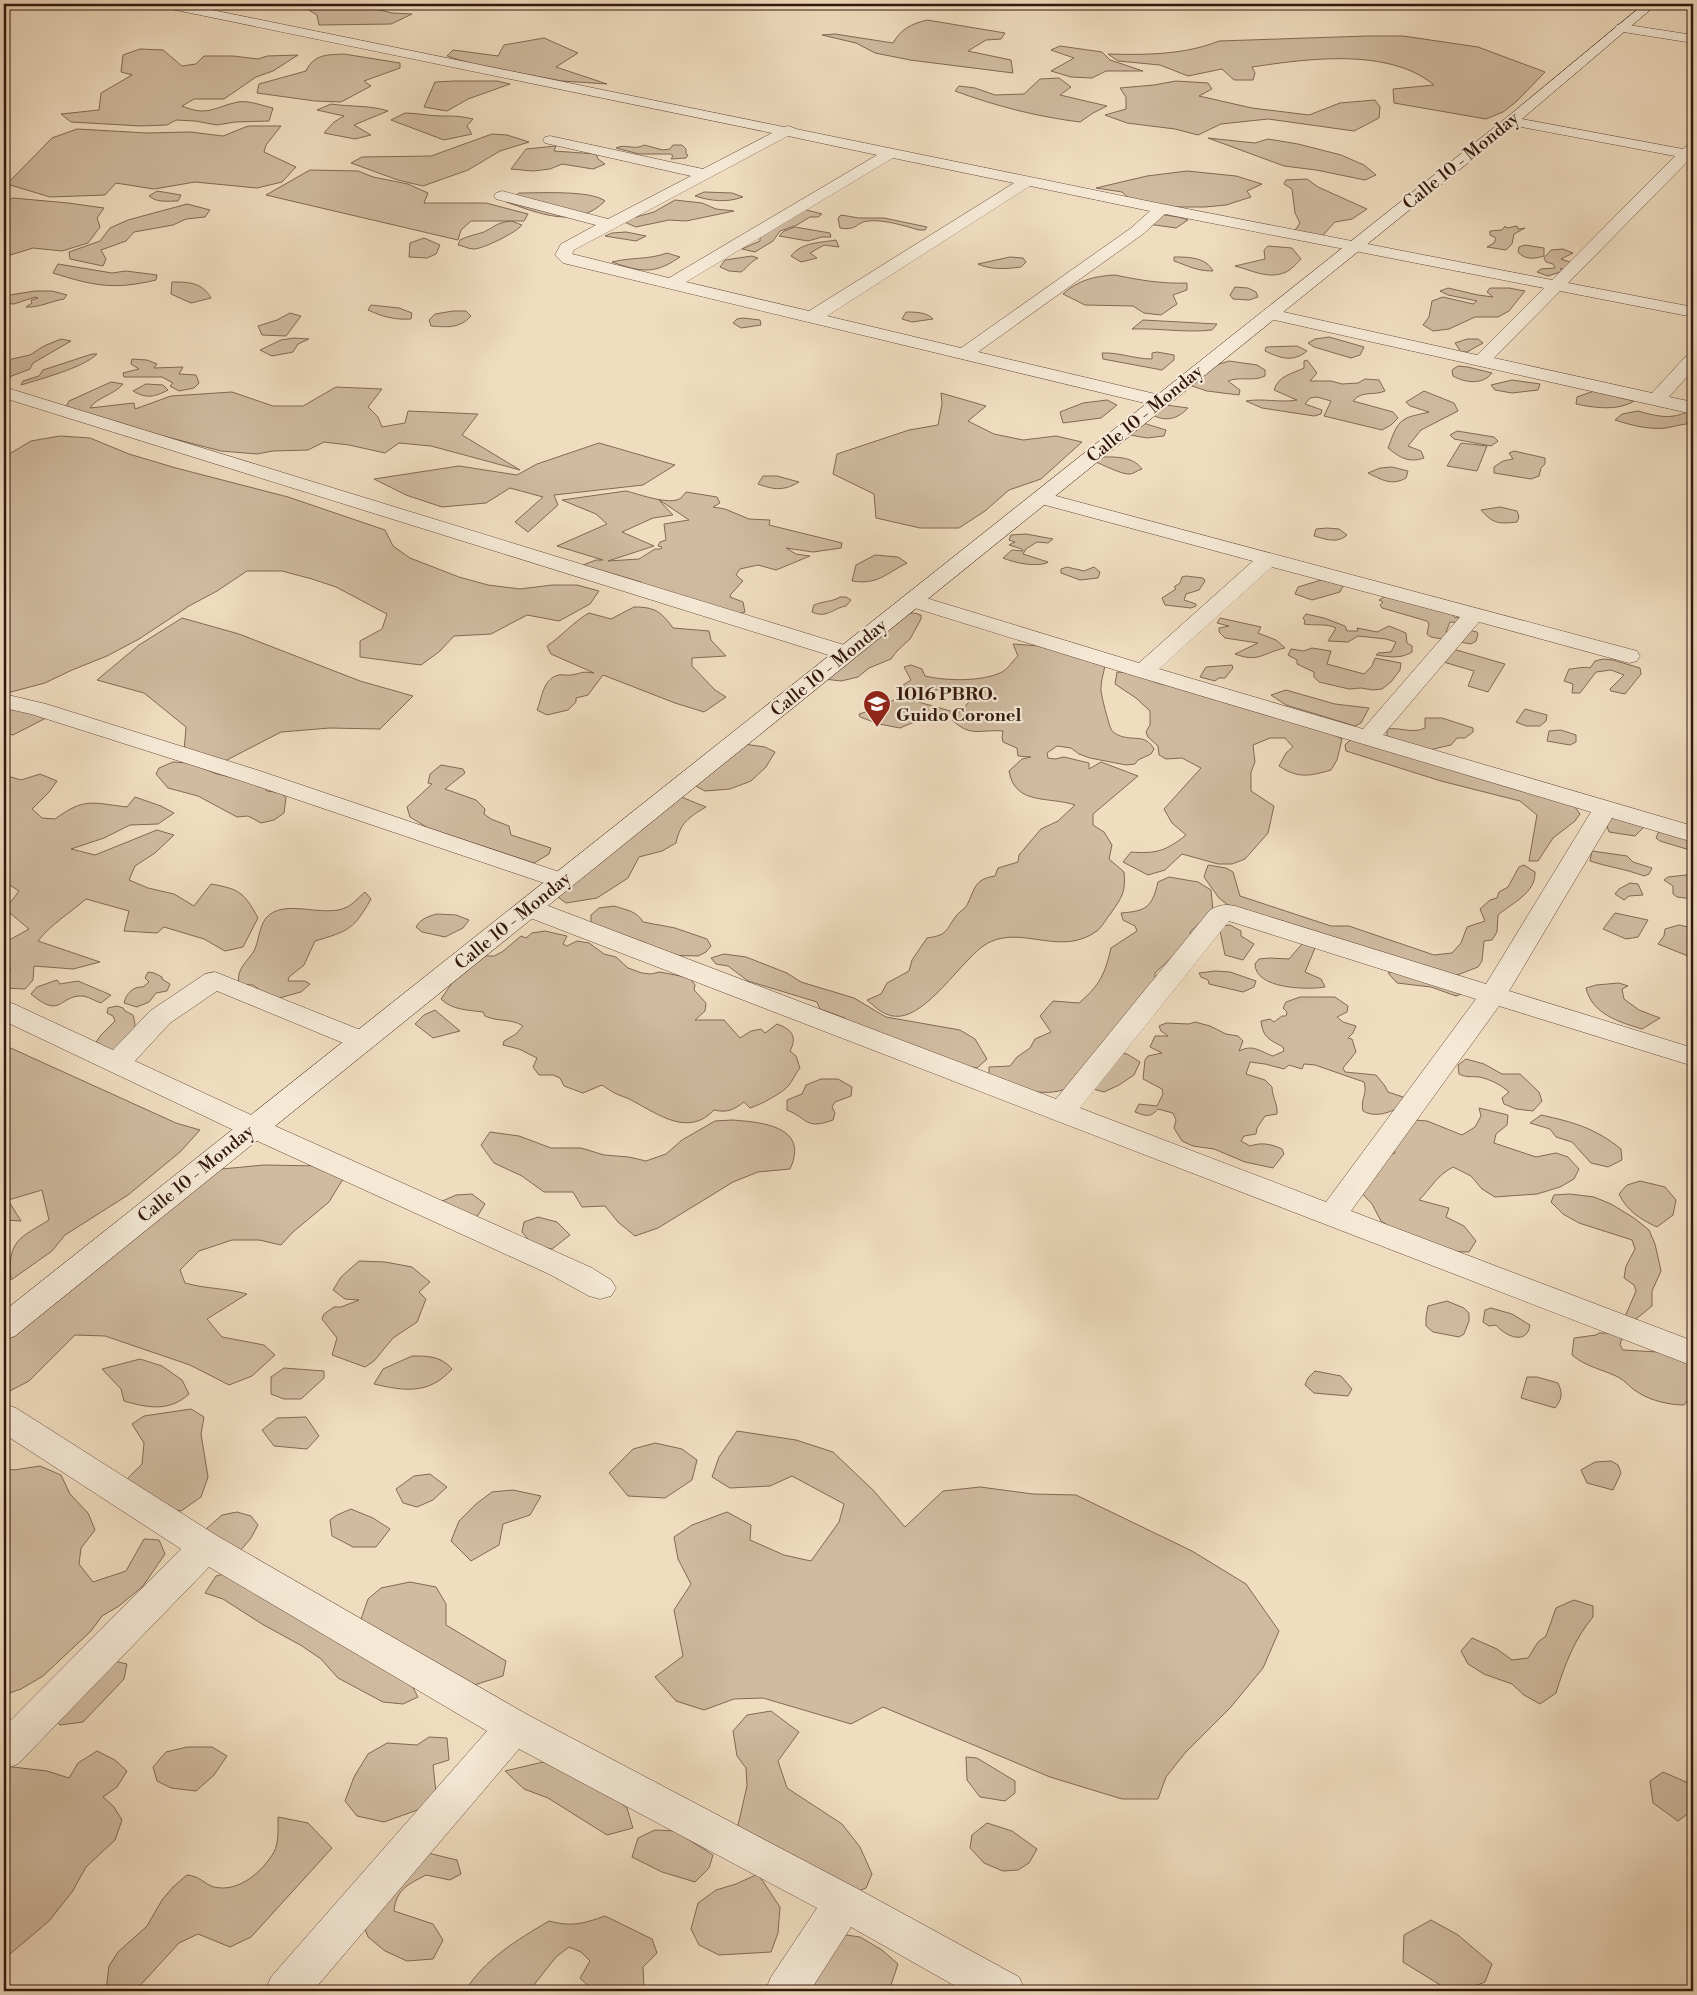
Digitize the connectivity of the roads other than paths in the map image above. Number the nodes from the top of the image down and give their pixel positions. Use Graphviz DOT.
graph roads {
  1 [pos="166,4"];
  2 [pos="1651,4"];
  3 [pos="1622,28"];
  4 [pos="1693,39"];
  5 [pos="1510,121"];
  6 [pos="789,130"];
  7 [pos="550,140"];
  8 [pos="1691,152"];
  9 [pos="891,153"];
  10 [pos="704,174"];
  11 [pos="1028,182"];
  12 [pos="502,196"];
  13 [pos="1162,208"];
  14 [pos="609,224"];
  15 [pos="1356,245"];
  16 [pos="671,284"];
  17 [pos="1554,286"];
  18 [pos="1693,312"];
  19 [pos="1270,314"];
  20 [pos="811,318"];
  21 [pos="965,353"];
  22 [pos="1693,359"];
  23 [pos="1481,361"];
  24 [pos="4,392"];
  25 [pos="1656,400"];
  26 [pos="1161,401"];
  27 [pos="1693,408"];
  28 [pos="1040,498"];
  29 [pos="1267,560"];
  30 [pos="913,600"];
  31 [pos="1474,615"];
  32 [pos="846,653"];
  33 [pos="1629,656"];
  34 [pos="1144,671"];
  35 [pos="4,701"];
  36 [pos="1367,738"];
  37 [pos="1606,808"];
  38 [pos="1693,834"];
  39 [pos="562,881"];
  40 [pos="529,908"];
  41 [pos="1492,995"];
  42 [pos="4,1010"];
  43 [pos="363,1041"];
  44 [pos="1693,1057"];
  45 [pos="117,1063"];
  46 [pos="1061,1112"];
  47 [pos="254,1128"];
  48 [pos="1332,1215"];
  49 [pos="600,1288"];
  50 [pos="4,1328"];
  51 [pos="1693,1354"];
  52 [pos="4,1417"];
  53 [pos="206,1547"];
  54 [pos="514,1727"];
  55 [pos="4,1752"];
  56 [pos="844,1902"];
  57 [pos="286,1991"];
  58 [pos="786,1991"];
  59 [pos="1004,1991"];
  1 -- 6 [label="street"];
  2 -- 3 [label="street, Calle 10 - Monday"];
  3 -- 4 [label="street"];
  3 -- 5 [label="street, Calle 10 - Monday"];
  5 -- 8 [label="street"];
  5 -- 15 [label="street, Calle 10 - Monday"];
  6 -- 9 [label="street"];
  6 -- 10 [label="street"];
  7 -- 10 [label="street"];
  8 -- 17 [label="street"];
  9 -- 11 [label="street"];
  9 -- 16 [label="street"];
  10 -- 14 [label="street"];
  11 -- 13 [label="street"];
  11 -- 20 [label="street"];
  12 -- 14 [label="street"];
  13 -- 15 [label="street"];
  13 -- 21 [label="street"];
  14 -- 16 [label="street"];
  15 -- 17 [label="street"];
  15 -- 19 [label="street, Calle 10 - Monday"];
  16 -- 20 [label="street"];
  17 -- 18 [label="street"];
  17 -- 23 [label="street"];
  19 -- 23 [label="street"];
  19 -- 26 [label="street, Calle 10 - Monday"];
  20 -- 21 [label="street"];
  21 -- 26 [label="street"];
  22 -- 25 [label="street"];
  23 -- 25 [label="street"];
  24 -- 32 [label="street"];
  25 -- 27 [label="street"];
  26 -- 28 [label="street, Calle 10 - Monday"];
  28 -- 29 [label="street"];
  28 -- 30 [label="street, Calle 10 - Monday"];
  29 -- 31 [label="street"];
  29 -- 34 [label="street"];
  30 -- 32 [label="street, Calle 10 - Monday"];
  30 -- 34 [label="street"];
  31 -- 33 [label="street"];
  31 -- 36 [label="street"];
  32 -- 39 [label="street, Calle 10 - Monday"];
  34 -- 36 [label="street"];
  35 -- 39 [label="street"];
  36 -- 37 [label="street"];
  37 -- 38 [label="street"];
  37 -- 41 [label="street"];
  39 -- 40 [label="street, Calle 10 - Monday"];
  40 -- 43 [label="street, Calle 10 - Monday"];
  40 -- 46 [label="street"];
  41 -- 44 [label="street"];
  41 -- 46 [label="street"];
  41 -- 48 [label="street"];
  42 -- 45 [label="street"];
  43 -- 45 [label="street"];
  43 -- 47 [label="street, Calle 10 - Monday"];
  45 -- 47 [label="street"];
  46 -- 48 [label="street"];
  47 -- 49 [label="street"];
  47 -- 50 [label="street, Calle 10 - Monday"];
  48 -- 51 [label="street"];
  52 -- 53 [label="street"];
  53 -- 54 [label="street"];
  53 -- 55 [label="street"];
  54 -- 56 [label="street"];
  54 -- 57 [label="street"];
  56 -- 58 [label="street"];
  56 -- 59 [label="street"];
}
